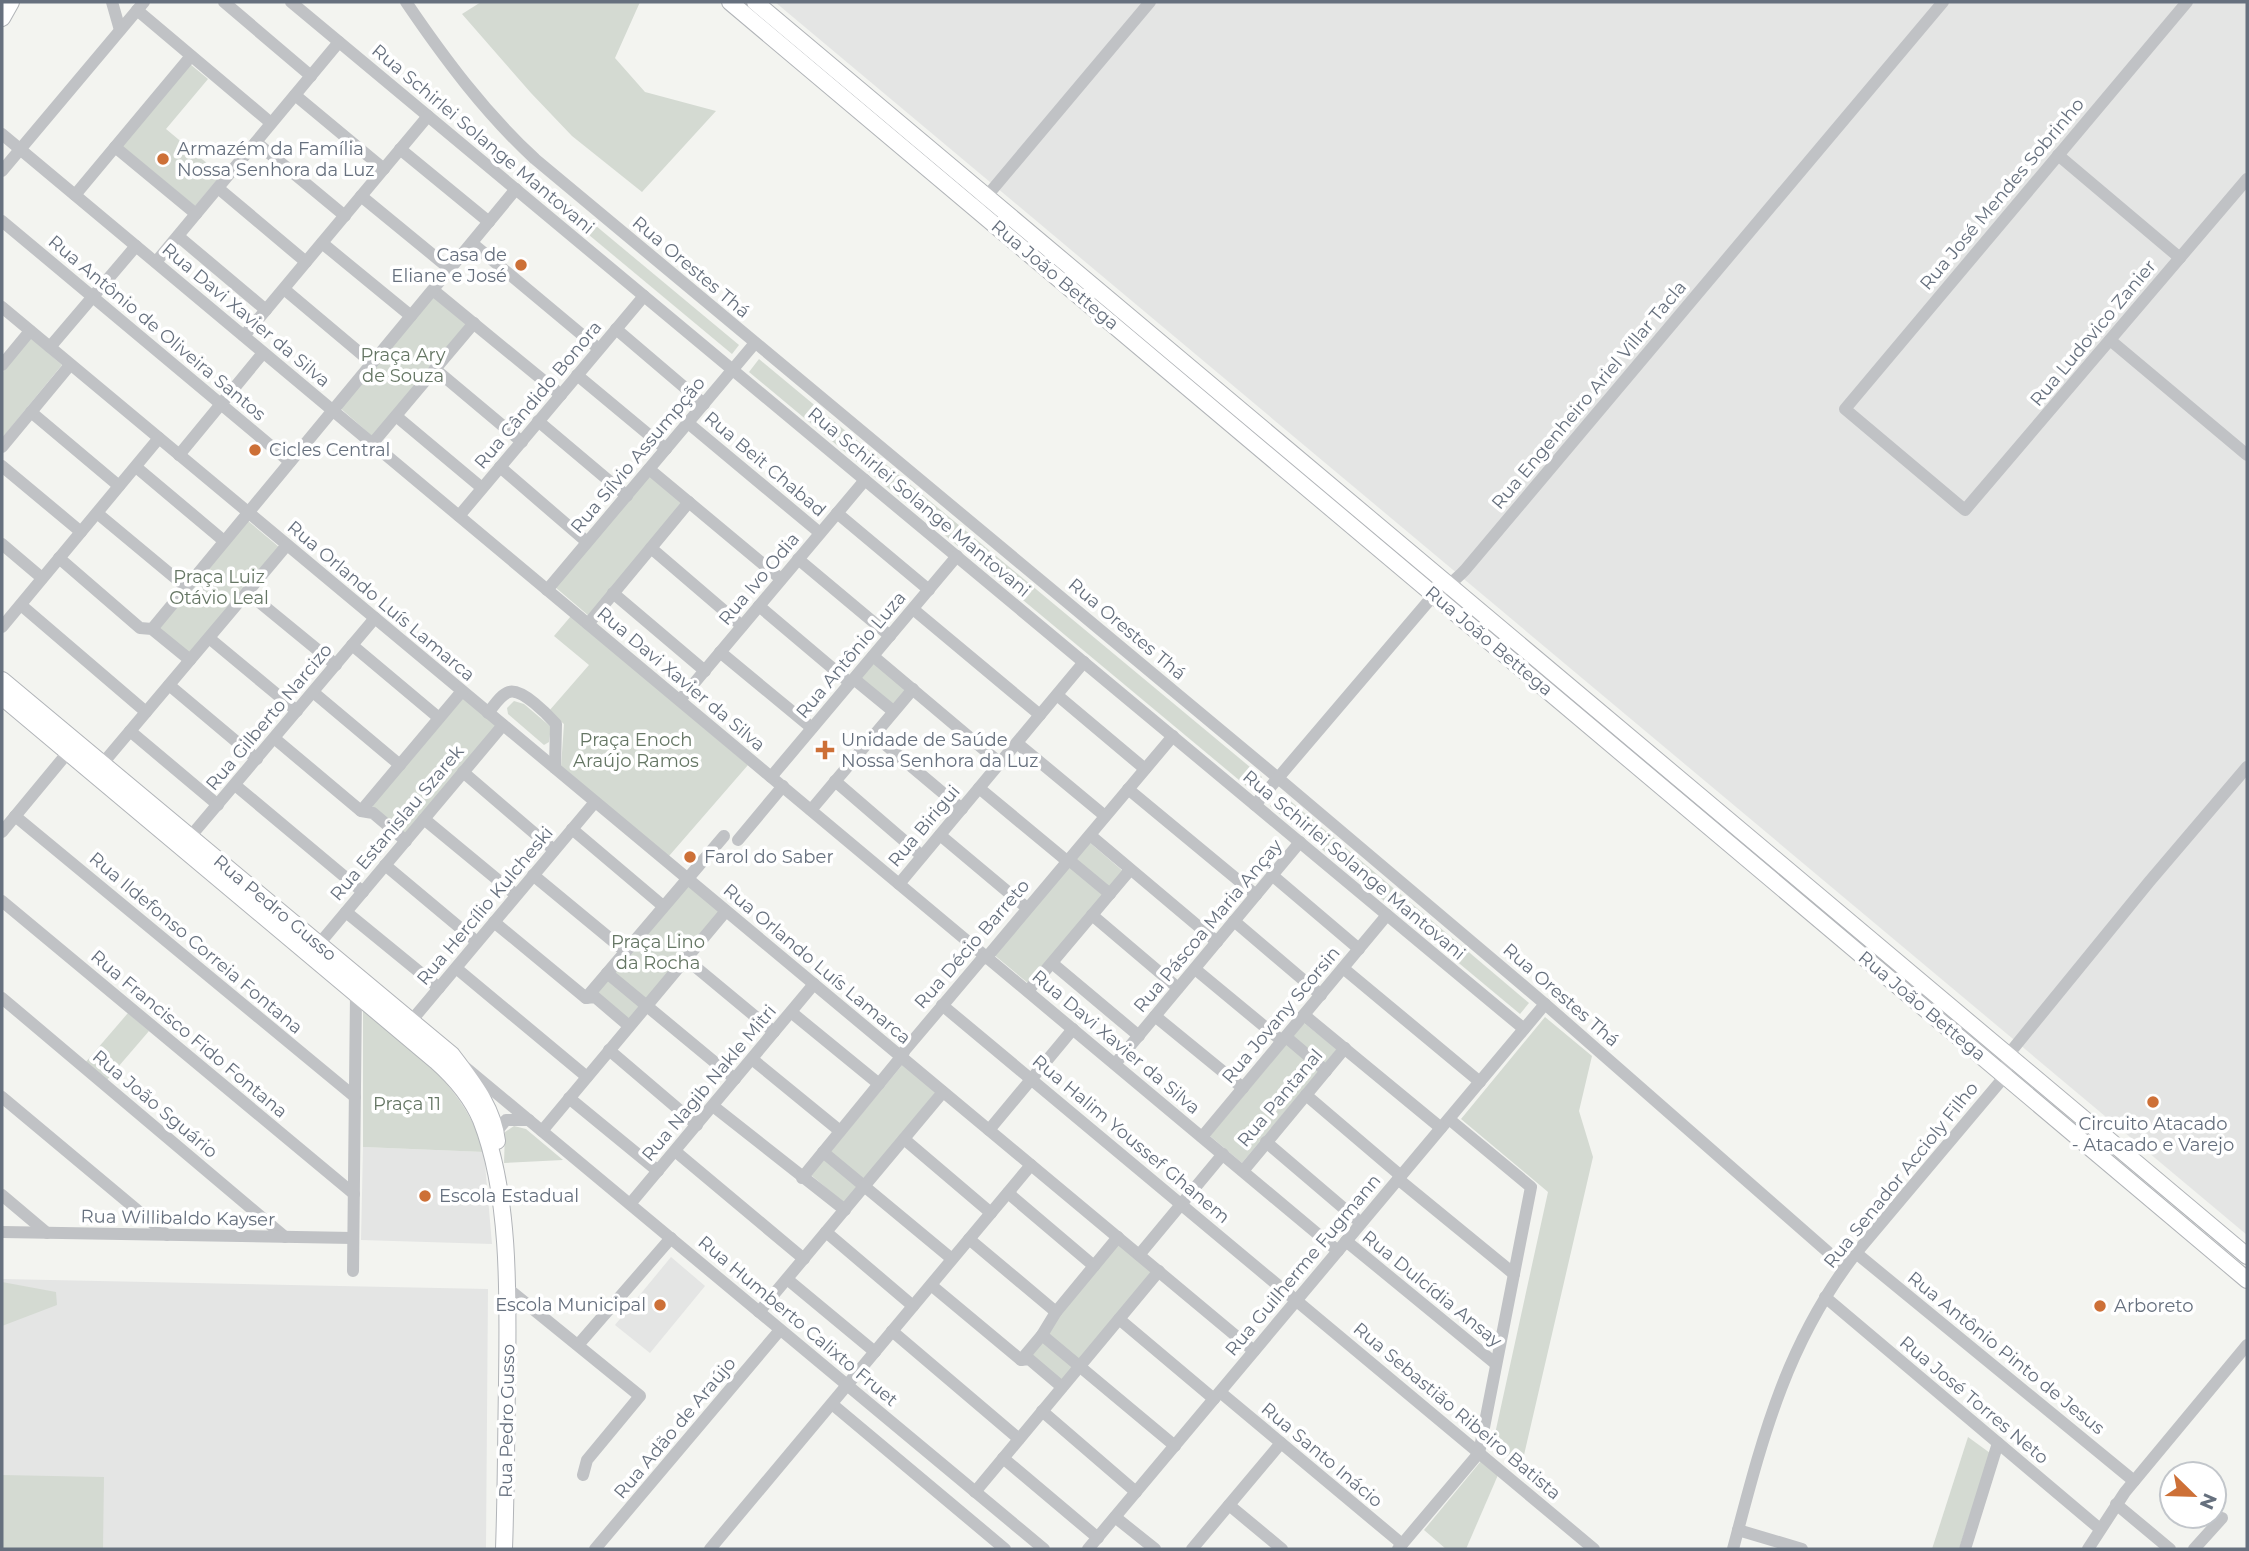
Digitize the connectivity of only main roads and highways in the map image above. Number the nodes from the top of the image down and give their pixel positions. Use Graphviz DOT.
graph roads {
  1 [pos="10,2"];
  2 [pos="730,2"];
  3 [pos="755,2"];
  4 [pos="2,18"];
  5 [pos="981,203"];
  6 [pos="1209,394"];
  7 [pos="2,680"];
  8 [pos="4,704"];
  9 [pos="72,748"];
  10 [pos="98,769"];
  11 [pos="1732,823"];
  12 [pos="1721,836"];
  13 [pos="1748,837"];
  14 [pos="1738,850"];
  15 [pos="360,988"];
  16 [pos="406,1027"];
  17 [pos="496,1168"];
  18 [pos="2247,1256"];
  19 [pos="2247,1280"];
  20 [pos="504,1549"];
  1 -- 4 [label="main road"];
  2 -- 5 [label="main road, Rua João Bettega"];
  3 -- 5 [label="main road, Rua João Bettega"];
  5 -- 6 [label="main road, Rua João Bettega"];
  6 -- 11 [label="main road, Rua João Bettega"];
  6 -- 12 [label="main road, Rua João Bettega"];
  7 -- 9 [label="main road, Rua Pedro Gusso"];
  8 -- 9 [label="main road, Rua Pedro Gusso"];
  9 -- 10 [label="main road, Rua Pedro Gusso"];
  10 -- 15 [label="main road, Rua Pedro Gusso"];
  10 -- 15 [label="main road, Rua Pedro Gusso"];
  11 -- 12 [label="main road"];
  11 -- 13 [label="main road, Rua João Bettega"];
  12 -- 14 [label="main road, Rua João Bettega"];
  13 -- 14 [label="main road"];
  13 -- 18 [label="main road, Rua João Bettega"];
  14 -- 19 [label="main road, Rua João Bettega"];
  15 -- 16 [label="main road, Rua Pedro Gusso"];
  16 -- 17 [label="main road, Rua Pedro Gusso"];
  16 -- 17 [label="main road, Rua Pedro Gusso"];
  17 -- 20 [label="main road, Rua Pedro Gusso"];
}
